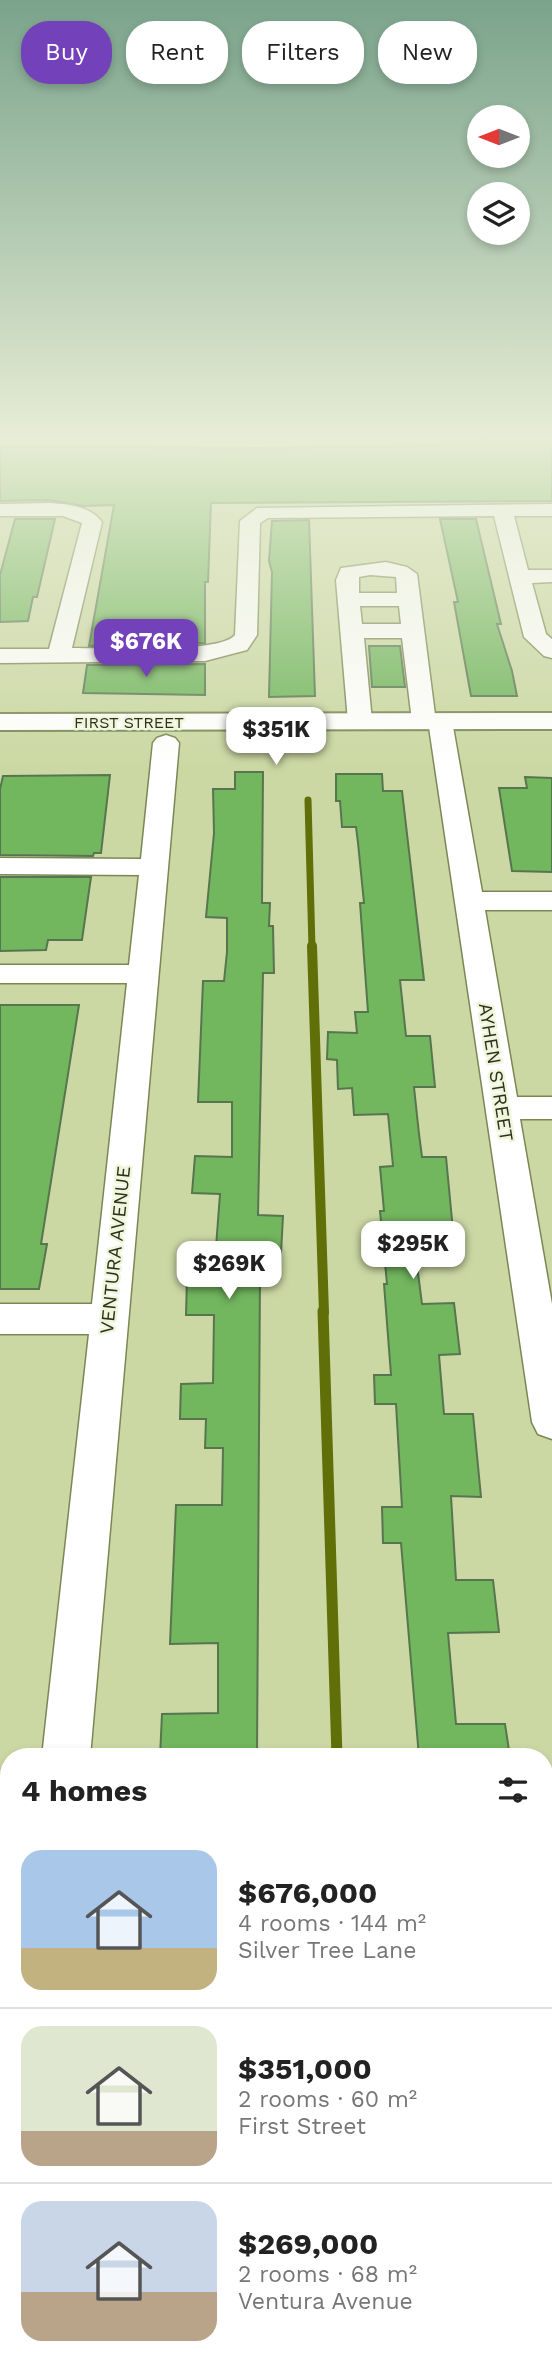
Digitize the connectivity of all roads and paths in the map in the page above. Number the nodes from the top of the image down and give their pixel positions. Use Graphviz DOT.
graph roads {
  1 [pos="86,547"];
  2 [pos="249,547"];
  3 [pos="511,547"];
  4 [pos="519,576"];
  5 [pos="552,576"];
  6 [pos="352,631"];
  7 [pos="413,631"];
  8 [pos="552,651"];
  9 [pos="0,656"];
  10 [pos="59,656"];
  11 [pos="360,721"];
  12 [pos="552,721"];
  13 [pos="0,722"];
  14 [pos="436,728"];
  15 [pos="552,742"];
  16 [pos="166,743"];
  17 [pos="0,744"];
  18 [pos="0,866"];
  19 [pos="155,867"];
  20 [pos="468,901"];
  21 [pos="552,901"];
  22 [pos="0,974"];
  23 [pos="144,974"];
  24 [pos="502,1108"];
  25 [pos="552,1108"];
  26 [pos="0,1319"];
  27 [pos="108,1319"];
  28 [pos="551,1404"];
  29 [pos="67,1748"];
  1 -- 10 [label="street"];
  2 -- 10 [label="street"];
  3 -- 4 [label="street"];
  4 -- 5 [label="street"];
  4 -- 8 [label="street"];
  6 -- 7 [label="street"];
  6 -- 7 [label="street, AYHEN STREET"];
  6 -- 11 [label="street"];
  7 -- 14 [label="street, AYHEN STREET"];
  9 -- 10 [label="street"];
  11 -- 13 [label="main road, FIRST STREET"];
  11 -- 14 [label="main road, FIRST STREET"];
  12 -- 14 [label="main road, FIRST STREET"];
  14 -- 15 [label="main road, FIRST STREET"];
  14 -- 16 [label="main road, FIRST STREET"];
  14 -- 20 [label="street, AYHEN STREET"];
  16 -- 17 [label="main road, FIRST STREET"];
  16 -- 19 [label="street, VENTURA AVENUE"];
  18 -- 19 [label="street"];
  19 -- 23 [label="street, VENTURA AVENUE"];
  20 -- 21 [label="street"];
  20 -- 24 [label="street, AYHEN STREET"];
  22 -- 23 [label="street"];
  23 -- 27 [label="street, VENTURA AVENUE"];
  24 -- 25 [label="street"];
  24 -- 28 [label="street, AYHEN STREET"];
  26 -- 27 [label="street"];
  27 -- 29 [label="street, VENTURA AVENUE"];
}
